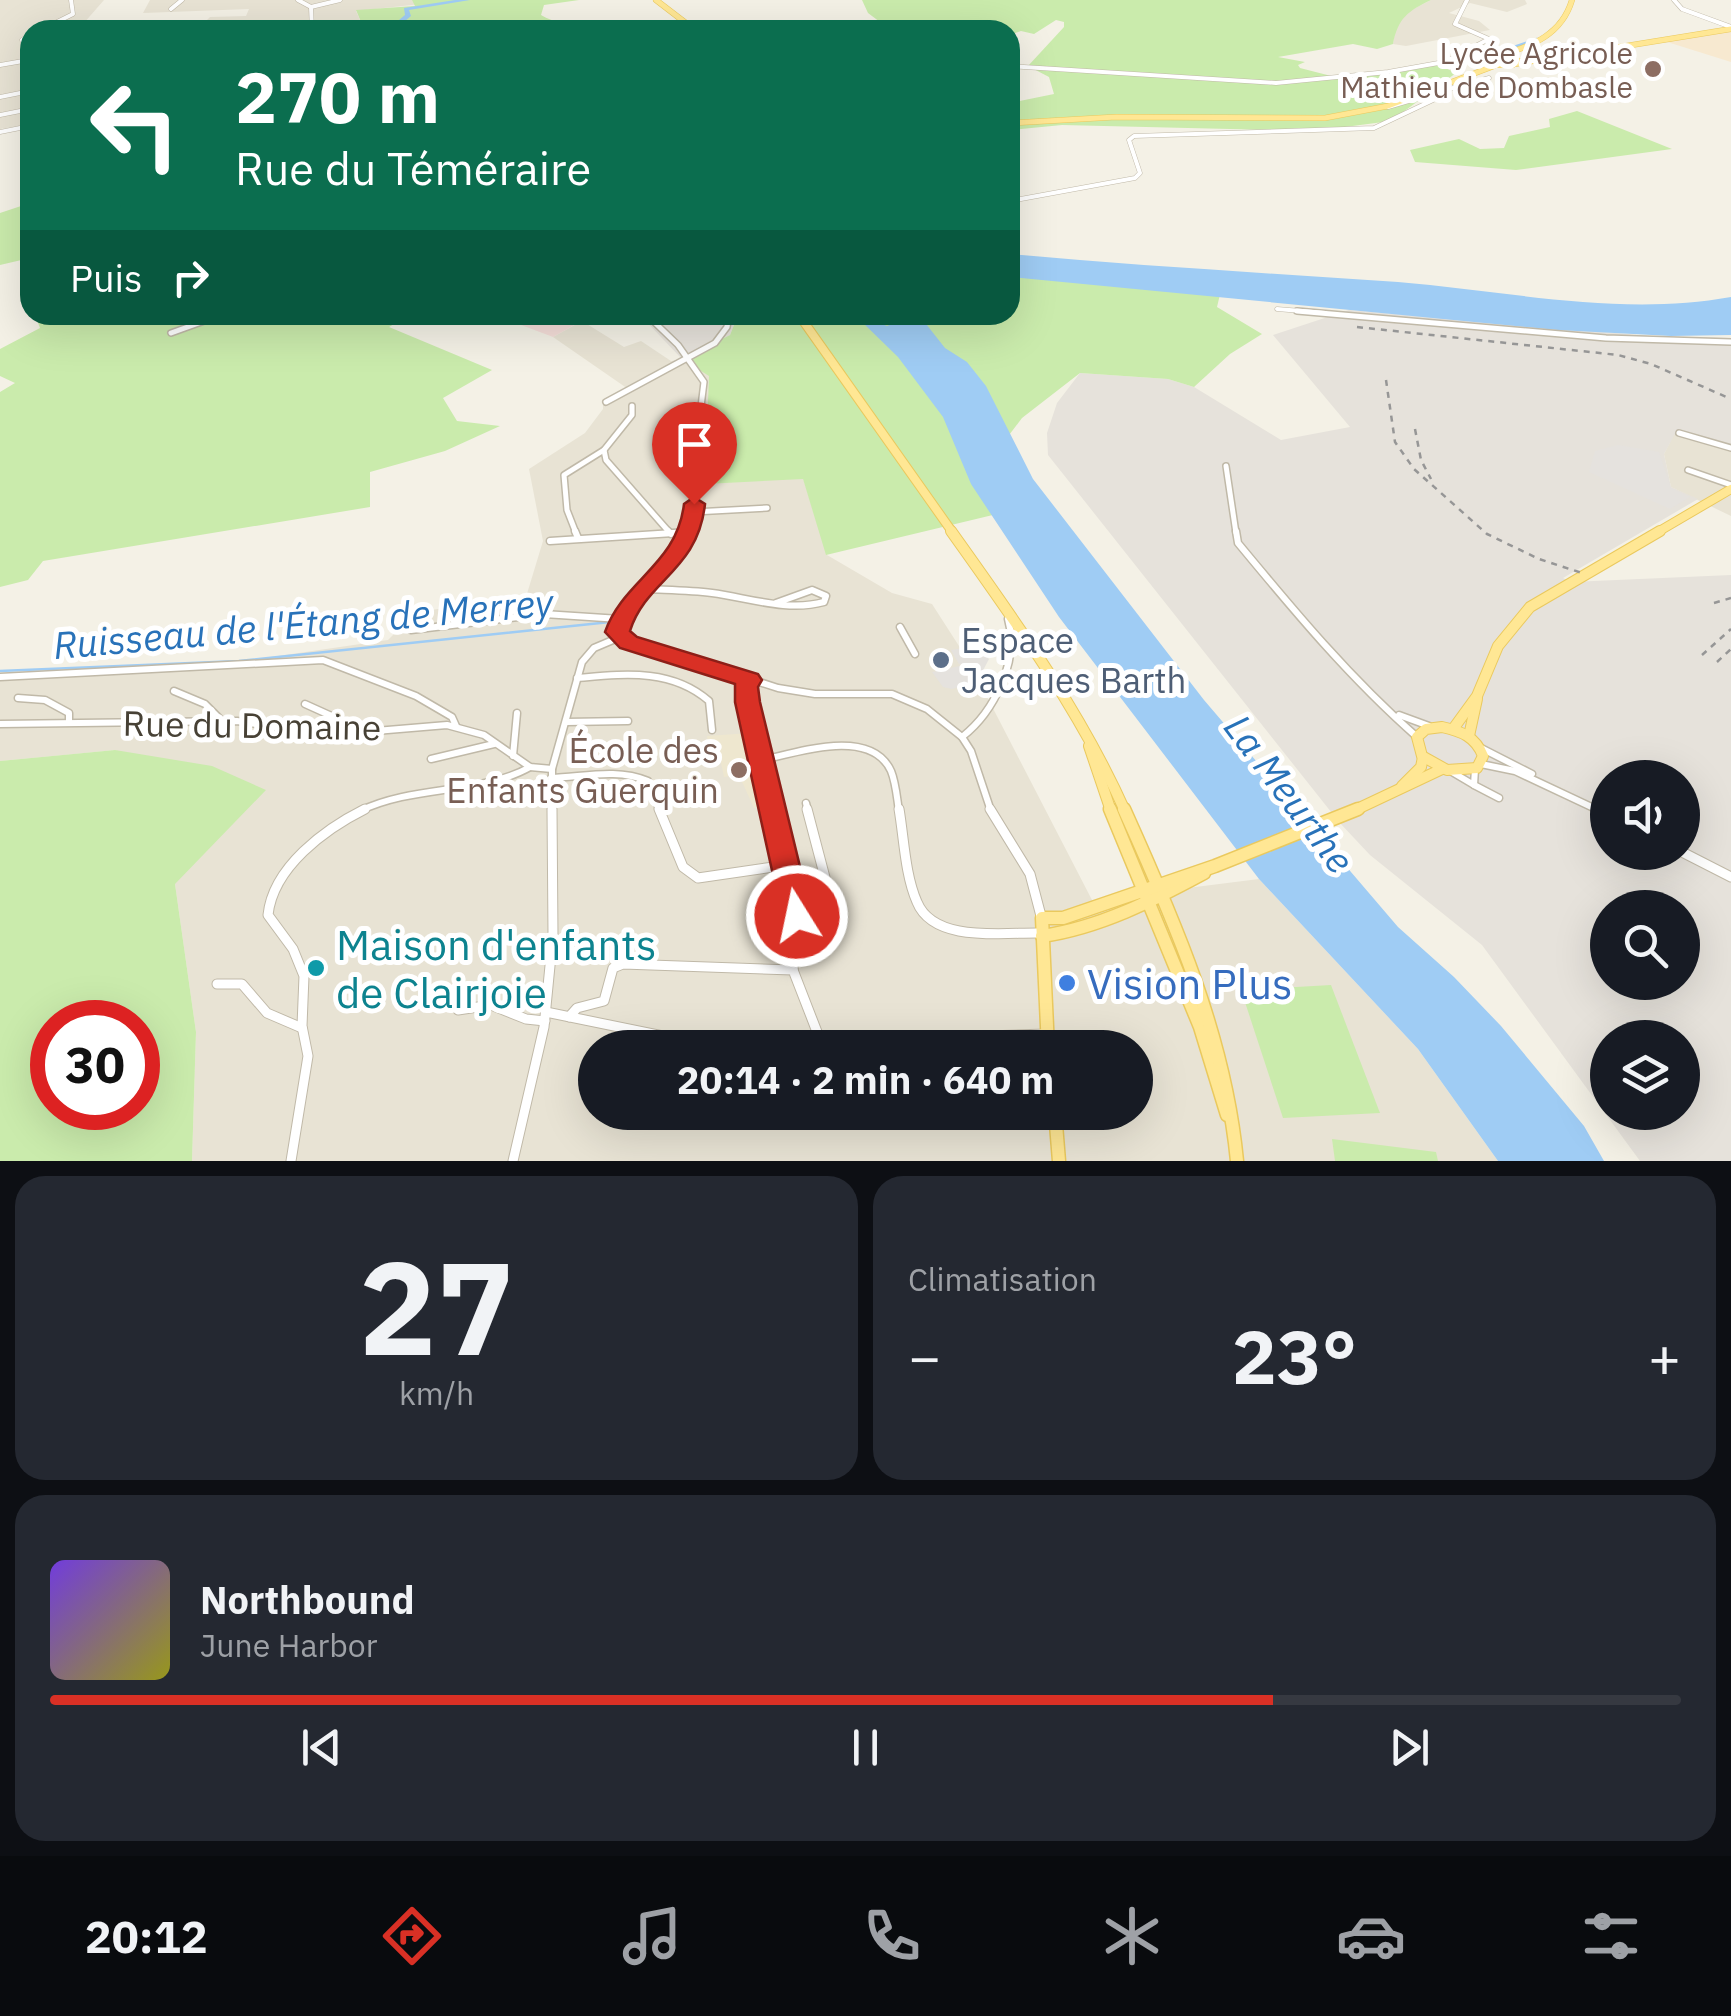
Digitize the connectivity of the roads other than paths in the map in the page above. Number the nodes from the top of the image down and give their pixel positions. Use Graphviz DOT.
graph roads {
  1 [pos="71,0"];
  2 [pos="182,0"];
  3 [pos="298,0"];
  4 [pos="340,0"];
  5 [pos="656,0"];
  6 [pos="1467,0"];
  7 [pos="1572,0"];
  8 [pos="1674,0"];
  9 [pos="311,7"];
  10 [pos="170,9"];
  11 [pos="62,20"];
  12 [pos="312,20"];
  13 [pos="682,20"];
  14 [pos="1731,28"];
  15 [pos="1518,50"];
  16 [pos="1461,54"];
  17 [pos="1484,55"];
  18 [pos="1498,55"];
  19 [pos="1477,59"];
  20 [pos="1513,61"];
  21 [pos="1020,66"];
  22 [pos="1494,66"];
  23 [pos="1472,70"];
  24 [pos="1489,78"];
  25 [pos="1446,90"];
  26 [pos="1382,108"];
  27 [pos="1020,122"];
  28 [pos="1020,198"];
  29 [pos="1276,308"];
  30 [pos="193,325"];
  31 [pos="656,325"];
  32 [pos="726,325"];
  33 [pos="806,325"];
  34 [pos="171,333"];
  35 [pos="1731,342"];
  36 [pos="690,359"];
  37 [pos="606,402"];
  38 [pos="632,406"];
  39 [pos="1679,433"];
  40 [pos="1731,448"];
  41 [pos="604,450"];
  42 [pos="1226,466"];
  43 [pos="1688,470"];
  44 [pos="1731,487"];
  45 [pos="767,508"];
  46 [pos="694,512"];
  47 [pos="690,532"];
  48 [pos="671,534"];
  49 [pos="578,538"];
  50 [pos="550,541"];
  51 [pos="988,583"];
  52 [pos="647,590"];
  53 [pos="776,602"];
  54 [pos="620,619"];
  55 [pos="900,627"];
  56 [pos="411,630"];
  57 [pos="620,637"];
  58 [pos="915,654"];
  59 [pos="0,677"];
  60 [pos="577,678"];
  61 [pos="750,680"];
  62 [pos="174,691"];
  63 [pos="1477,696"];
  64 [pos="18,698"];
  65 [pos="305,704"];
  66 [pos="1393,712"];
  67 [pos="517,713"];
  68 [pos="222,720"];
  69 [pos="628,721"];
  70 [pos="69,722"];
  71 [pos="566,722"];
  72 [pos="0,724"];
  73 [pos="456,726"];
  74 [pos="1432,728"];
  75 [pos="1453,729"];
  76 [pos="712,730"];
  77 [pos="366,732"];
  78 [pos="1469,736"];
  79 [pos="962,737"];
  80 [pos="1417,737"];
  81 [pos="495,743"];
  82 [pos="1481,748"];
  83 [pos="513,756"];
  84 [pos="1423,757"];
  85 [pos="431,759"];
  86 [pos="764,760"];
  87 [pos="1478,766"];
  88 [pos="530,767"];
  89 [pos="1447,770"];
  90 [pos="552,774"];
  91 [pos="1474,785"];
  92 [pos="1559,790"];
  93 [pos="1397,792"];
  94 [pos="1499,798"];
  95 [pos="806,803"];
  96 [pos="1590,805"];
  97 [pos="1700,861"];
  98 [pos="787,865"];
  99 [pos="1731,877"];
  100 [pos="1153,892"];
  101 [pos="807,918"];
  102 [pos="1042,918"];
  103 [pos="1042,934"];
  104 [pos="794,970"];
  105 [pos="217,984"];
  106 [pos="458,1010"];
  107 [pos="545,1017"];
  108 [pos="569,1017"];
  109 [pos="303,1028"];
  110 [pos="635,1030"];
  111 [pos="817,1030"];
  112 [pos="1047,1030"];
  113 [pos="1056,1130"];
  114 [pos="1237,1159"];
  115 [pos="291,1161"];
  116 [pos="513,1161"];
  117 [pos="1058,1161"];
  1 -- 11 [label="street"];
  2 -- 10 [label="street"];
  3 -- 9 [label="street"];
  4 -- 9 [label="street"];
  5 -- 13 [label="main road"];
  6 -- 16 [label="street"];
  7 -- 15 [label="main road"];
  8 -- 14 [label="street"];
  9 -- 12 [label="street"];
  14 -- 20 [label="main road"];
  15 -- 18 [label="main road"];
  15 -- 20 [label="main road"];
  16 -- 17 [label="street"];
  16 -- 19 [label="street"];
  16 -- 21 [label="street"];
  17 -- 18 [label="main road"];
  17 -- 19 [label="main road"];
  18 -- 20 [label="main road"];
  19 -- 22 [label="main road"];
  19 -- 23 [label="main road"];
  20 -- 22 [label="main road"];
  22 -- 23 [label="main road"];
  23 -- 26 [label="main road"];
  24 -- 25 [label="street"];
  25 -- 26 [label="street"];
  25 -- 28 [label="street"];
  26 -- 27 [label="main road"];
  29 -- 35 [label="street"];
  30 -- 34 [label="street"];
  31 -- 36 [label="street"];
  32 -- 36 [label="street"];
  33 -- 51 [label="main road"];
  36 -- 37 [label="street"];
  36 -- 46 [label="street"];
  38 -- 41 [label="street"];
  39 -- 40 [label="street"];
  41 -- 48 [label="street"];
  41 -- 49 [label="street"];
  42 -- 66 [label="street"];
  43 -- 44 [label="street"];
  44 -- 63 [label="main road"];
  45 -- 46 [label="street"];
  46 -- 47 [label="street"];
  47 -- 48 [label="street"];
  47 -- 52 [label="street"];
  48 -- 49 [label="street"];
  49 -- 50 [label="street"];
  51 -- 79 [label="street"];
  51 -- 100 [label="main road"];
  52 -- 53 [label="street"];
  52 -- 54 [label="street"];
  53 -- 53 [label="street"];
  54 -- 56 [label="street"];
  54 -- 57 [label="street"];
  55 -- 58 [label="street"];
  57 -- 60 [label="street"];
  57 -- 61 [label="street"];
  59 -- 73 [label="street"];
  60 -- 71 [label="street"];
  60 -- 76 [label="street"];
  61 -- 79 [label="street"];
  61 -- 86 [label="street"];
  62 -- 68 [label="street"];
  63 -- 75 [label="main road"];
  63 -- 78 [label="main road"];
  64 -- 70 [label="street"];
  65 -- 77 [label="street"];
  66 -- 74 [label="street"];
  66 -- 80 [label="street"];
  67 -- 83 [label="street"];
  68 -- 70 [label="street, Rue du Domaine"];
  68 -- 77 [label="street, Rue du Domaine"];
  69 -- 71 [label="street"];
  70 -- 72 [label="street, Rue du Domaine"];
  71 -- 90 [label="street"];
  73 -- 77 [label="street, Rue du Domaine"];
  73 -- 81 [label="street, Rue du Domaine"];
  74 -- 75 [label="main road"];
  74 -- 80 [label="main road"];
  75 -- 78 [label="main road"];
  78 -- 82 [label="main road"];
  79 -- 102 [label="street"];
  80 -- 84 [label="main road"];
  81 -- 83 [label="street, Rue du Domaine"];
  81 -- 85 [label="street"];
  82 -- 87 [label="main road"];
  82 -- 92 [label="street"];
  83 -- 88 [label="street, Rue du Domaine"];
  84 -- 89 [label="main road"];
  84 -- 93 [label="main road"];
  86 -- 98 [label="street"];
  86 -- 103 [label="street"];
  87 -- 89 [label="main road"];
  87 -- 91 [label="street"];
  87 -- 92 [label="street"];
  88 -- 90 [label="street, Rue du Domaine"];
  88 -- 109 [label="street"];
  89 -- 91 [label="street"];
  89 -- 93 [label="main road"];
  90 -- 98 [label="street, Rue du Domaine"];
  90 -- 107 [label="street"];
  91 -- 94 [label="street"];
  92 -- 96 [label="street"];
  93 -- 100 [label="main road"];
  95 -- 101 [label="street"];
  97 -- 99 [label="street"];
  98 -- 104 [label="street"];
  100 -- 102 [label="main road"];
  100 -- 103 [label="main road"];
  100 -- 114 [label="main road"];
  102 -- 103 [label="main road"];
  103 -- 112 [label="main road"];
  104 -- 108 [label="street"];
  104 -- 111 [label="street"];
  105 -- 109 [label="street"];
  106 -- 107 [label="street"];
  107 -- 108 [label="street"];
  107 -- 116 [label="street"];
  108 -- 110 [label="street"];
  109 -- 115 [label="street"];
  113 -- 117 [label="main road"];
}
